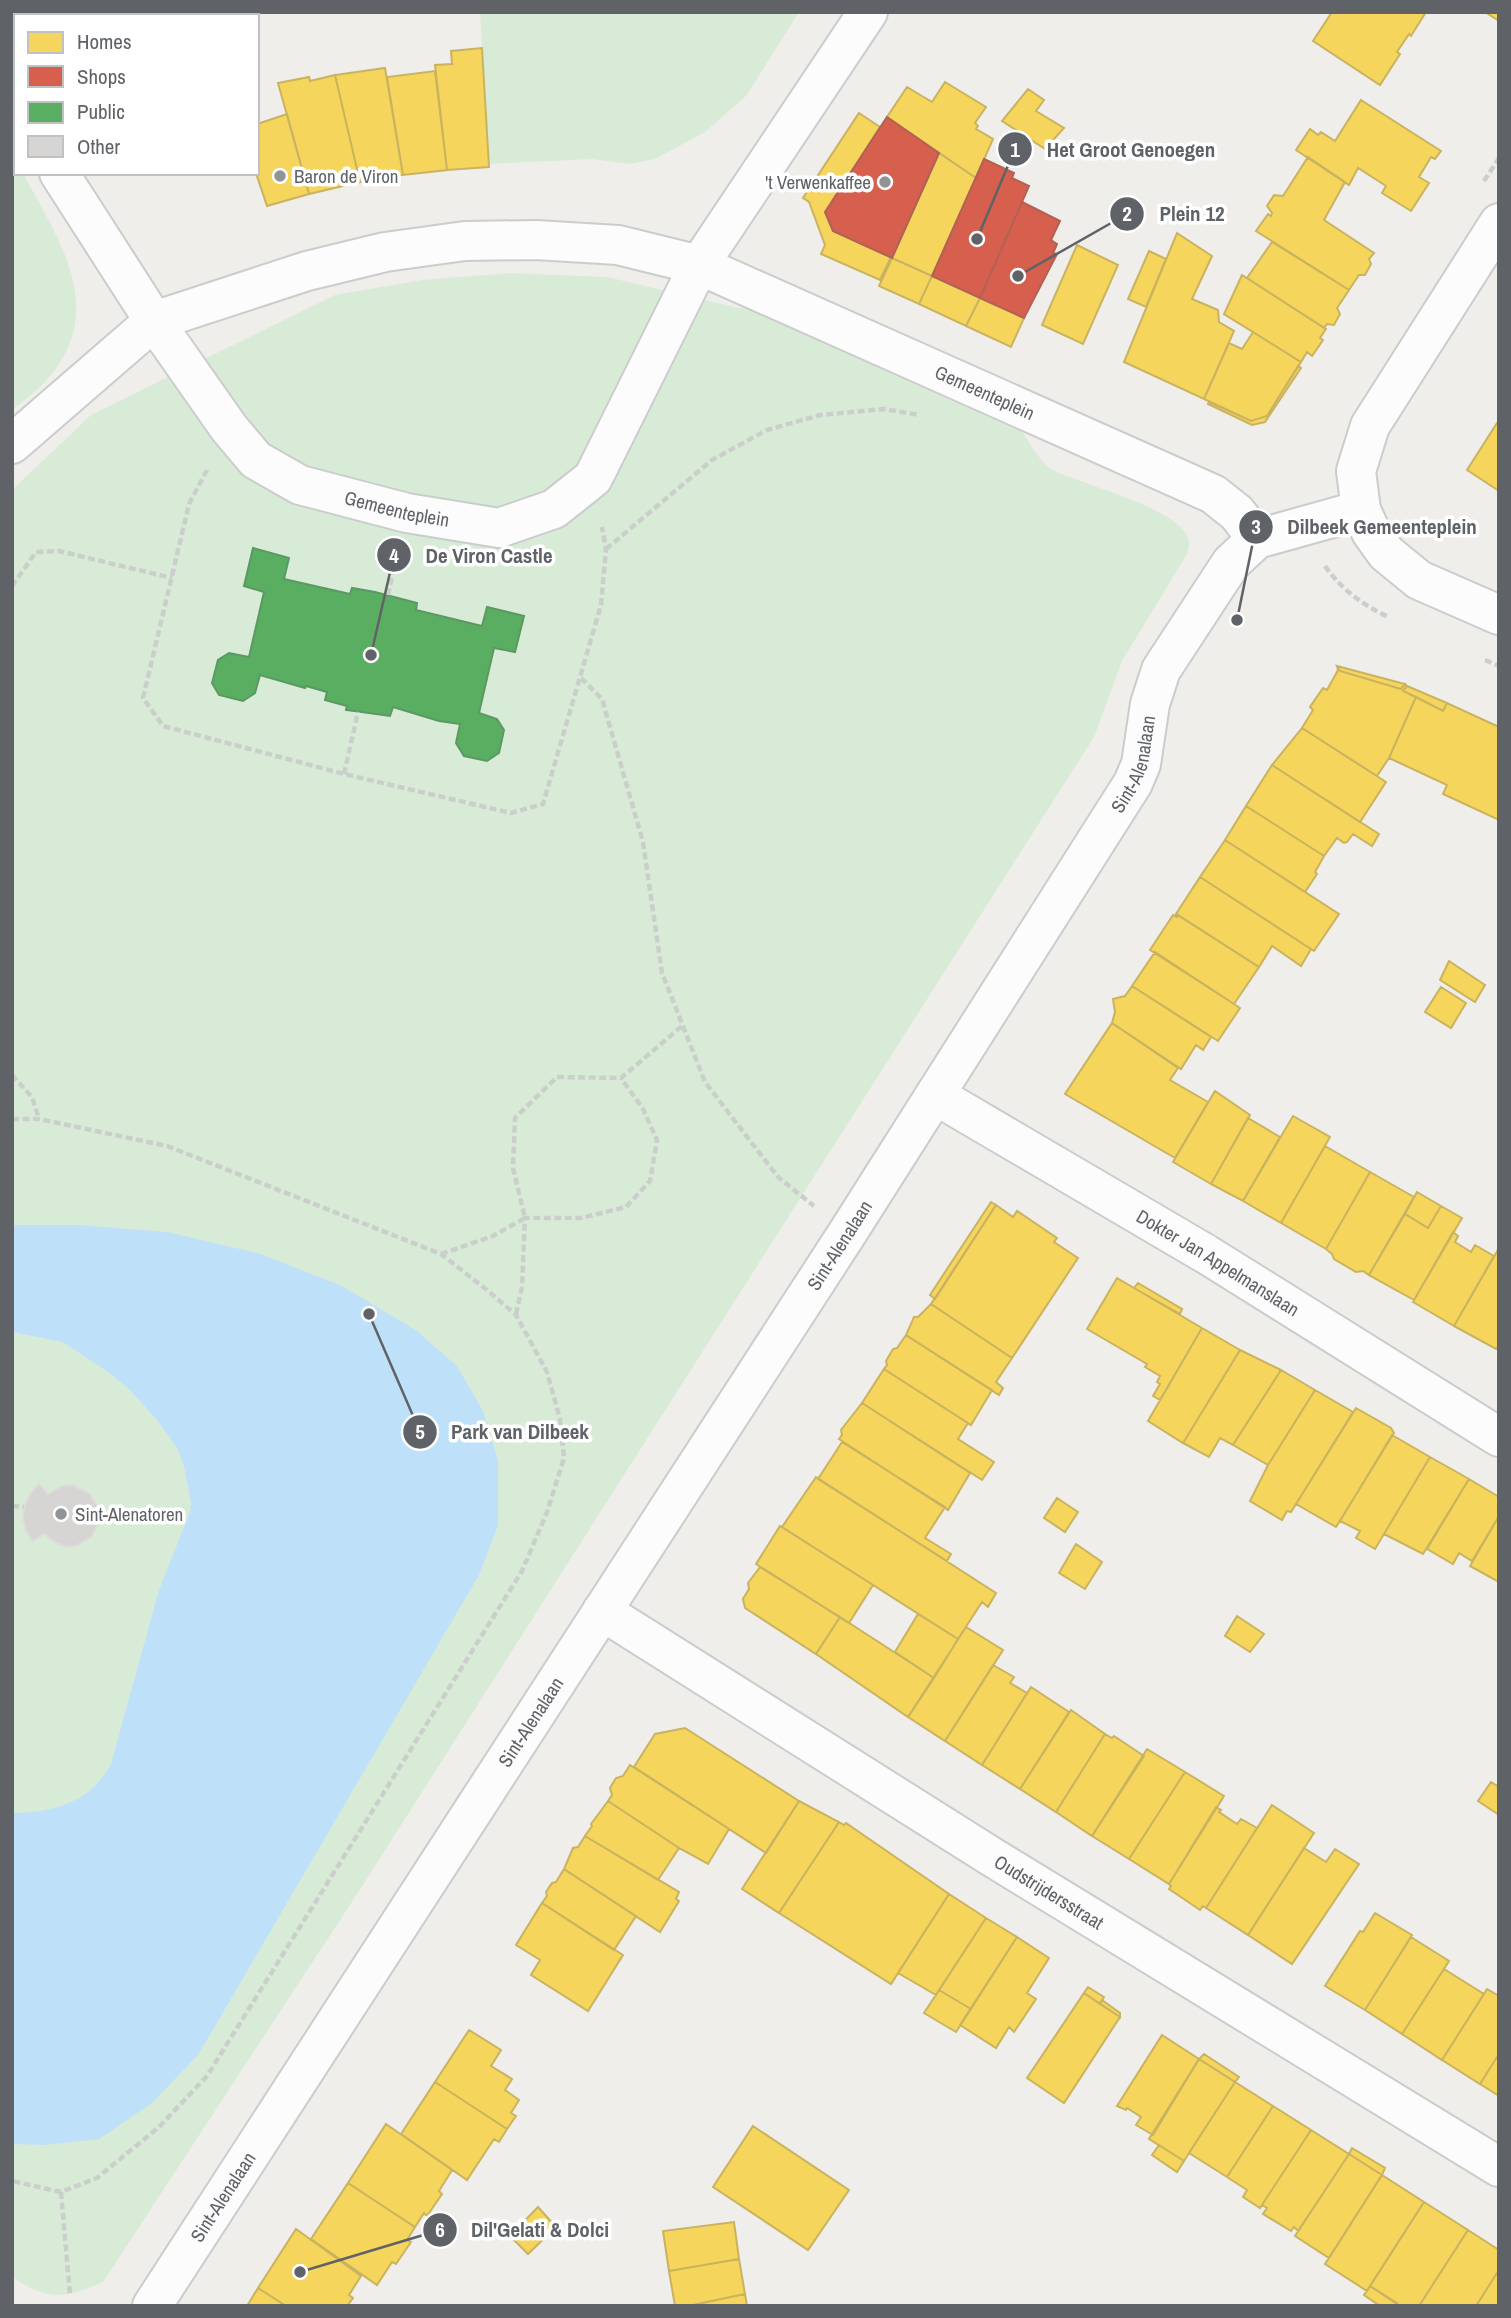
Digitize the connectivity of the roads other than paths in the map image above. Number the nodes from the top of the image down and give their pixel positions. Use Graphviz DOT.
graph roads {
  1 [pos="868,12"];
  2 [pos="60,175"];
  3 [pos="1499,223"];
  4 [pos="699,265"];
  5 [pos="154,321"];
  6 [pos="12,444"];
  7 [pos="1361,510"];
  8 [pos="1257,539"];
  9 [pos="1499,615"];
  10 [pos="935,1096"];
  11 [pos="1499,1437"];
  12 [pos="603,1611"];
  13 [pos="1499,2167"];
  14 [pos="152,2306"];
  1 -- 4 [label="street"];
  2 -- 5 [label="street, Gemeenteplein"];
  3 -- 7 [label="street"];
  4 -- 5 [label="street, Gemeenteplein"];
  4 -- 5 [label="street, Gemeenteplein"];
  4 -- 8 [label="street, Gemeenteplein"];
  5 -- 6 [label="street, Gemeenteplein"];
  7 -- 8 [label="street, Sint-Alenalaan"];
  7 -- 9 [label="street"];
  8 -- 10 [label="street, Sint-Alenalaan"];
  10 -- 11 [label="street, Dokter Jan Appelmanslaan"];
  10 -- 12 [label="street, Sint-Alenalaan"];
  12 -- 13 [label="street, Oudstrijdersstraat"];
  12 -- 14 [label="street, Sint-Alenalaan"];
}
